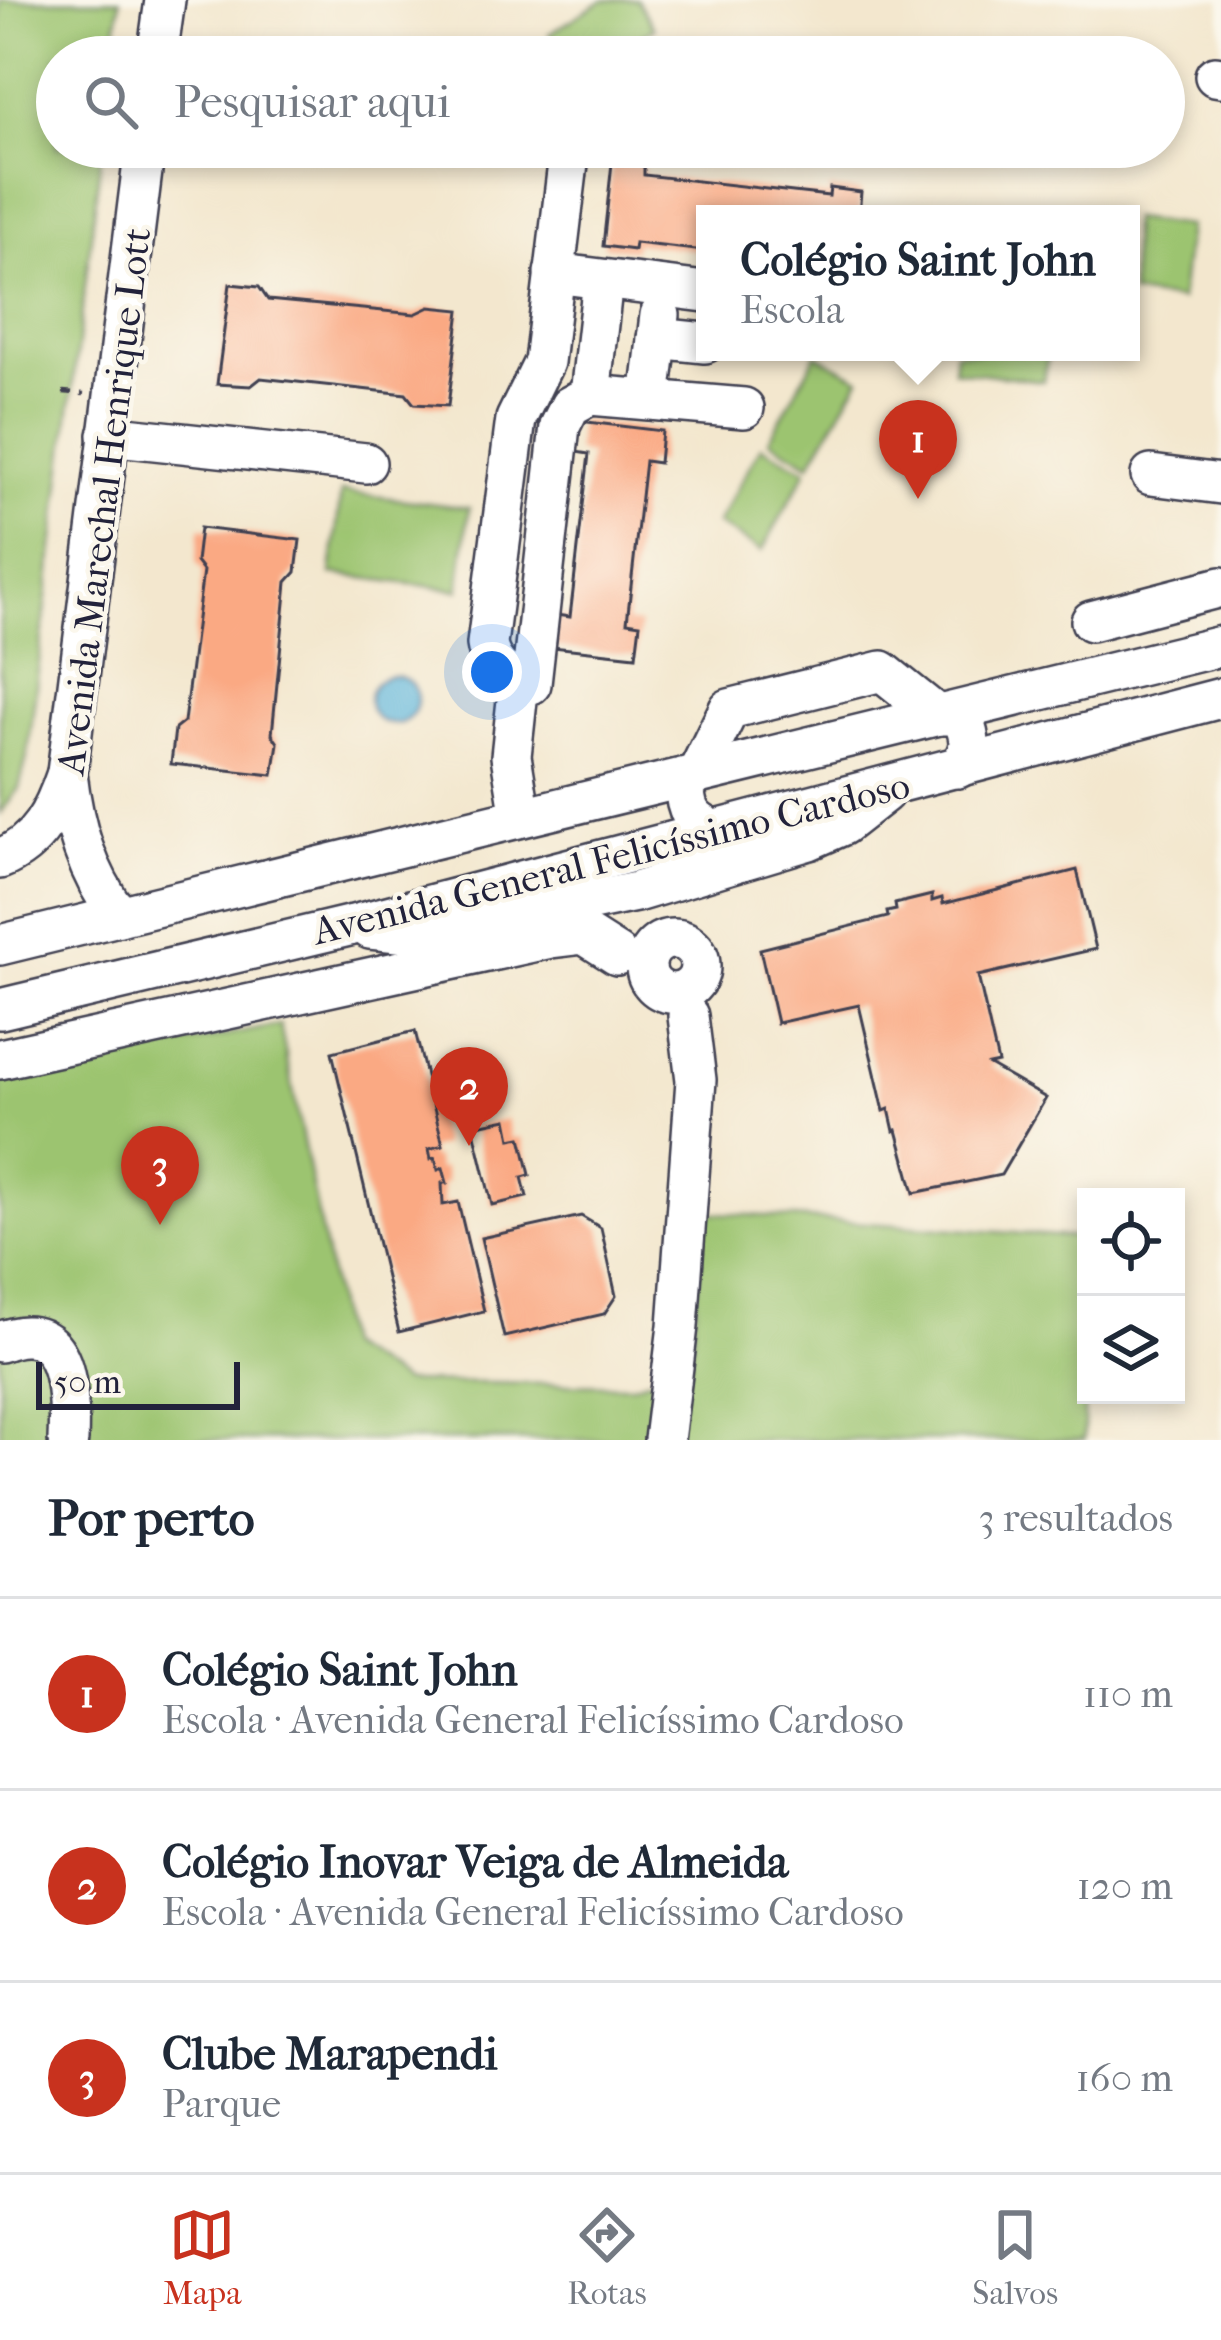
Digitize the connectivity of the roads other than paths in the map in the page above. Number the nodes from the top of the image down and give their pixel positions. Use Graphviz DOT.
graph roads {
  1 [pos="165,0"];
  2 [pos="160,36"];
  3 [pos="142,168"];
  4 [pos="567,168"];
  5 [pos="554,273"];
  6 [pos="603,280"];
  7 [pos="696,291"];
  8 [pos="696,340"];
  9 [pos="590,395"];
  10 [pos="650,399"];
  11 [pos="744,408"];
  12 [pos="109,435"];
  13 [pos="366,463"];
  14 [pos="1151,475"];
  15 [pos="1221,484"];
  16 [pos="1221,587"];
  17 [pos="1091,622"];
  18 [pos="1221,646"];
  19 [pos="519,682"];
  20 [pos="1221,698"];
  21 [pos="938,716"];
  22 [pos="958,768"];
  23 [pos="68,773"];
  24 [pos="697,774"];
  25 [pos="896,784"];
  26 [pos="521,817"];
  27 [pos="713,830"];
  28 [pos="0,859"];
  29 [pos="307,870"];
  30 [pos="684,878"];
  31 [pos="635,892"];
  32 [pos="119,916"];
  33 [pos="336,928"];
  34 [pos="0,945"];
  35 [pos="664,971"];
  36 [pos="0,1009"];
  37 [pos="0,1058"];
  38 [pos="0,1342"];
  39 [pos="68,1440"];
  40 [pos="664,1440"];
  1 -- 2 [label="street"];
  3 -- 12 [label="street, Avenida Marechal Henrique Lott"];
  4 -- 5 [label="street"];
  5 -- 6 [label="street"];
  5 -- 19 [label="street"];
  6 -- 7 [label="street"];
  6 -- 9 [label="street"];
  8 -- 10 [label="street"];
  9 -- 10 [label="street"];
  9 -- 19 [label="street"];
  10 -- 11 [label="street"];
  12 -- 13 [label="street"];
  12 -- 23 [label="street, Avenida Marechal Henrique Lott"];
  14 -- 15 [label="street"];
  16 -- 17 [label="street"];
  18 -- 21 [label="street, Avenida General Felicíssimo Cardoso"];
  19 -- 26 [label="street"];
  20 -- 22 [label="street, Avenida General Felicíssimo Cardoso"];
  21 -- 22 [label="street"];
  21 -- 24 [label="street, Avenida General Felicíssimo Cardoso"];
  21 -- 24 [label="street"];
  22 -- 25 [label="street, Avenida General Felicíssimo Cardoso"];
  23 -- 28 [label="street"];
  23 -- 32 [label="street, Avenida Marechal Henrique Lott"];
  24 -- 26 [label="street, Avenida General Felicíssimo Cardoso"];
  24 -- 27 [label="street"];
  25 -- 27 [label="street, Avenida General Felicíssimo Cardoso"];
  25 -- 30 [label="street"];
  26 -- 29 [label="street, Avenida General Felicíssimo Cardoso"];
  27 -- 33 [label="street, Avenida General Felicíssimo Cardoso"];
  29 -- 32 [label="street, Avenida General Felicíssimo Cardoso"];
  29 -- 33 [label="street"];
  30 -- 31 [label="street"];
  30 -- 35 [label="street"];
  31 -- 33 [label="street"];
  31 -- 35 [label="street"];
  32 -- 34 [label="street, Avenida General Felicíssimo Cardoso"];
  33 -- 36 [label="street, Avenida General Felicíssimo Cardoso"];
  35 -- 37 [label="street"];
  35 -- 40 [label="street"];
  38 -- 39 [label="street"];
}
